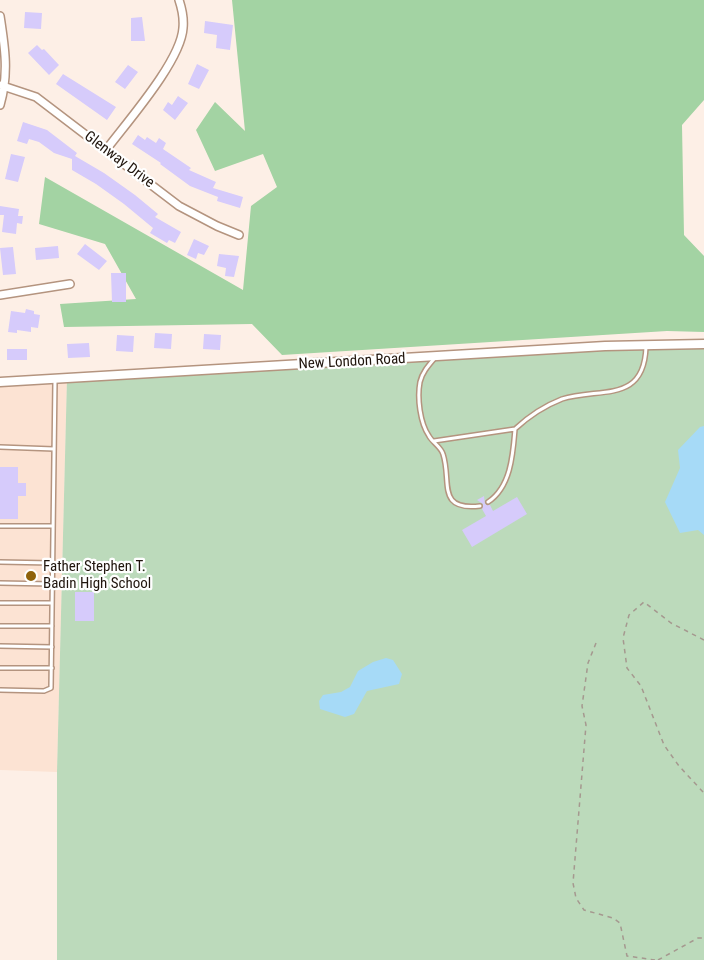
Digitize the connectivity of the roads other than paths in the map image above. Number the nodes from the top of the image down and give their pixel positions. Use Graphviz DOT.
graph roads {
  1 [pos="179,0"];
  2 [pos="0,16"];
  3 [pos="3,86"];
  4 [pos="0,105"];
  5 [pos="106,150"];
  6 [pos="239,235"];
  7 [pos="70,284"];
  8 [pos="0,295"];
  9 [pos="704,344"];
  10 [pos="646,345"];
  11 [pos="435,357"];
  12 [pos="55,379"];
  13 [pos="0,381"];
  14 [pos="515,429"];
  15 [pos="433,441"];
  16 [pos="0,447"];
  17 [pos="54,448"];
  18 [pos="488,502"];
  19 [pos="480,506"];
  20 [pos="0,526"];
  21 [pos="53,526"];
  22 [pos="0,562"];
  23 [pos="52,563"];
  24 [pos="0,583"];
  25 [pos="52,584"];
  26 [pos="0,603"];
  27 [pos="52,603"];
  28 [pos="0,626"];
  29 [pos="52,626"];
  30 [pos="0,646"];
  31 [pos="52,647"];
  32 [pos="0,668"];
  33 [pos="52,668"];
  34 [pos="0,690"];
  1 -- 5 [label="street"];
  2 -- 3 [label="street"];
  3 -- 4 [label="street"];
  3 -- 5 [label="street, Glenway Drive"];
  5 -- 6 [label="street, Glenway Drive"];
  7 -- 8 [label="street"];
  9 -- 10 [label="street, New London Road"];
  10 -- 11 [label="street, New London Road"];
  10 -- 14 [label="lane"];
  11 -- 12 [label="street, New London Road"];
  11 -- 15 [label="lane"];
  12 -- 13 [label="street, New London Road"];
  12 -- 17 [label="lane"];
  14 -- 15 [label="lane"];
  14 -- 18 [label="lane"];
  15 -- 19 [label="lane"];
  16 -- 17 [label="lane"];
  17 -- 21 [label="lane"];
  20 -- 21 [label="lane"];
  21 -- 23 [label="lane"];
  22 -- 23 [label="lane"];
  23 -- 25 [label="lane"];
  24 -- 25 [label="lane"];
  25 -- 27 [label="lane"];
  26 -- 27 [label="lane"];
  27 -- 29 [label="lane"];
  28 -- 29 [label="lane"];
  29 -- 31 [label="lane"];
  30 -- 31 [label="lane"];
  31 -- 33 [label="lane"];
  32 -- 33 [label="lane"];
  33 -- 34 [label="lane"];
}
